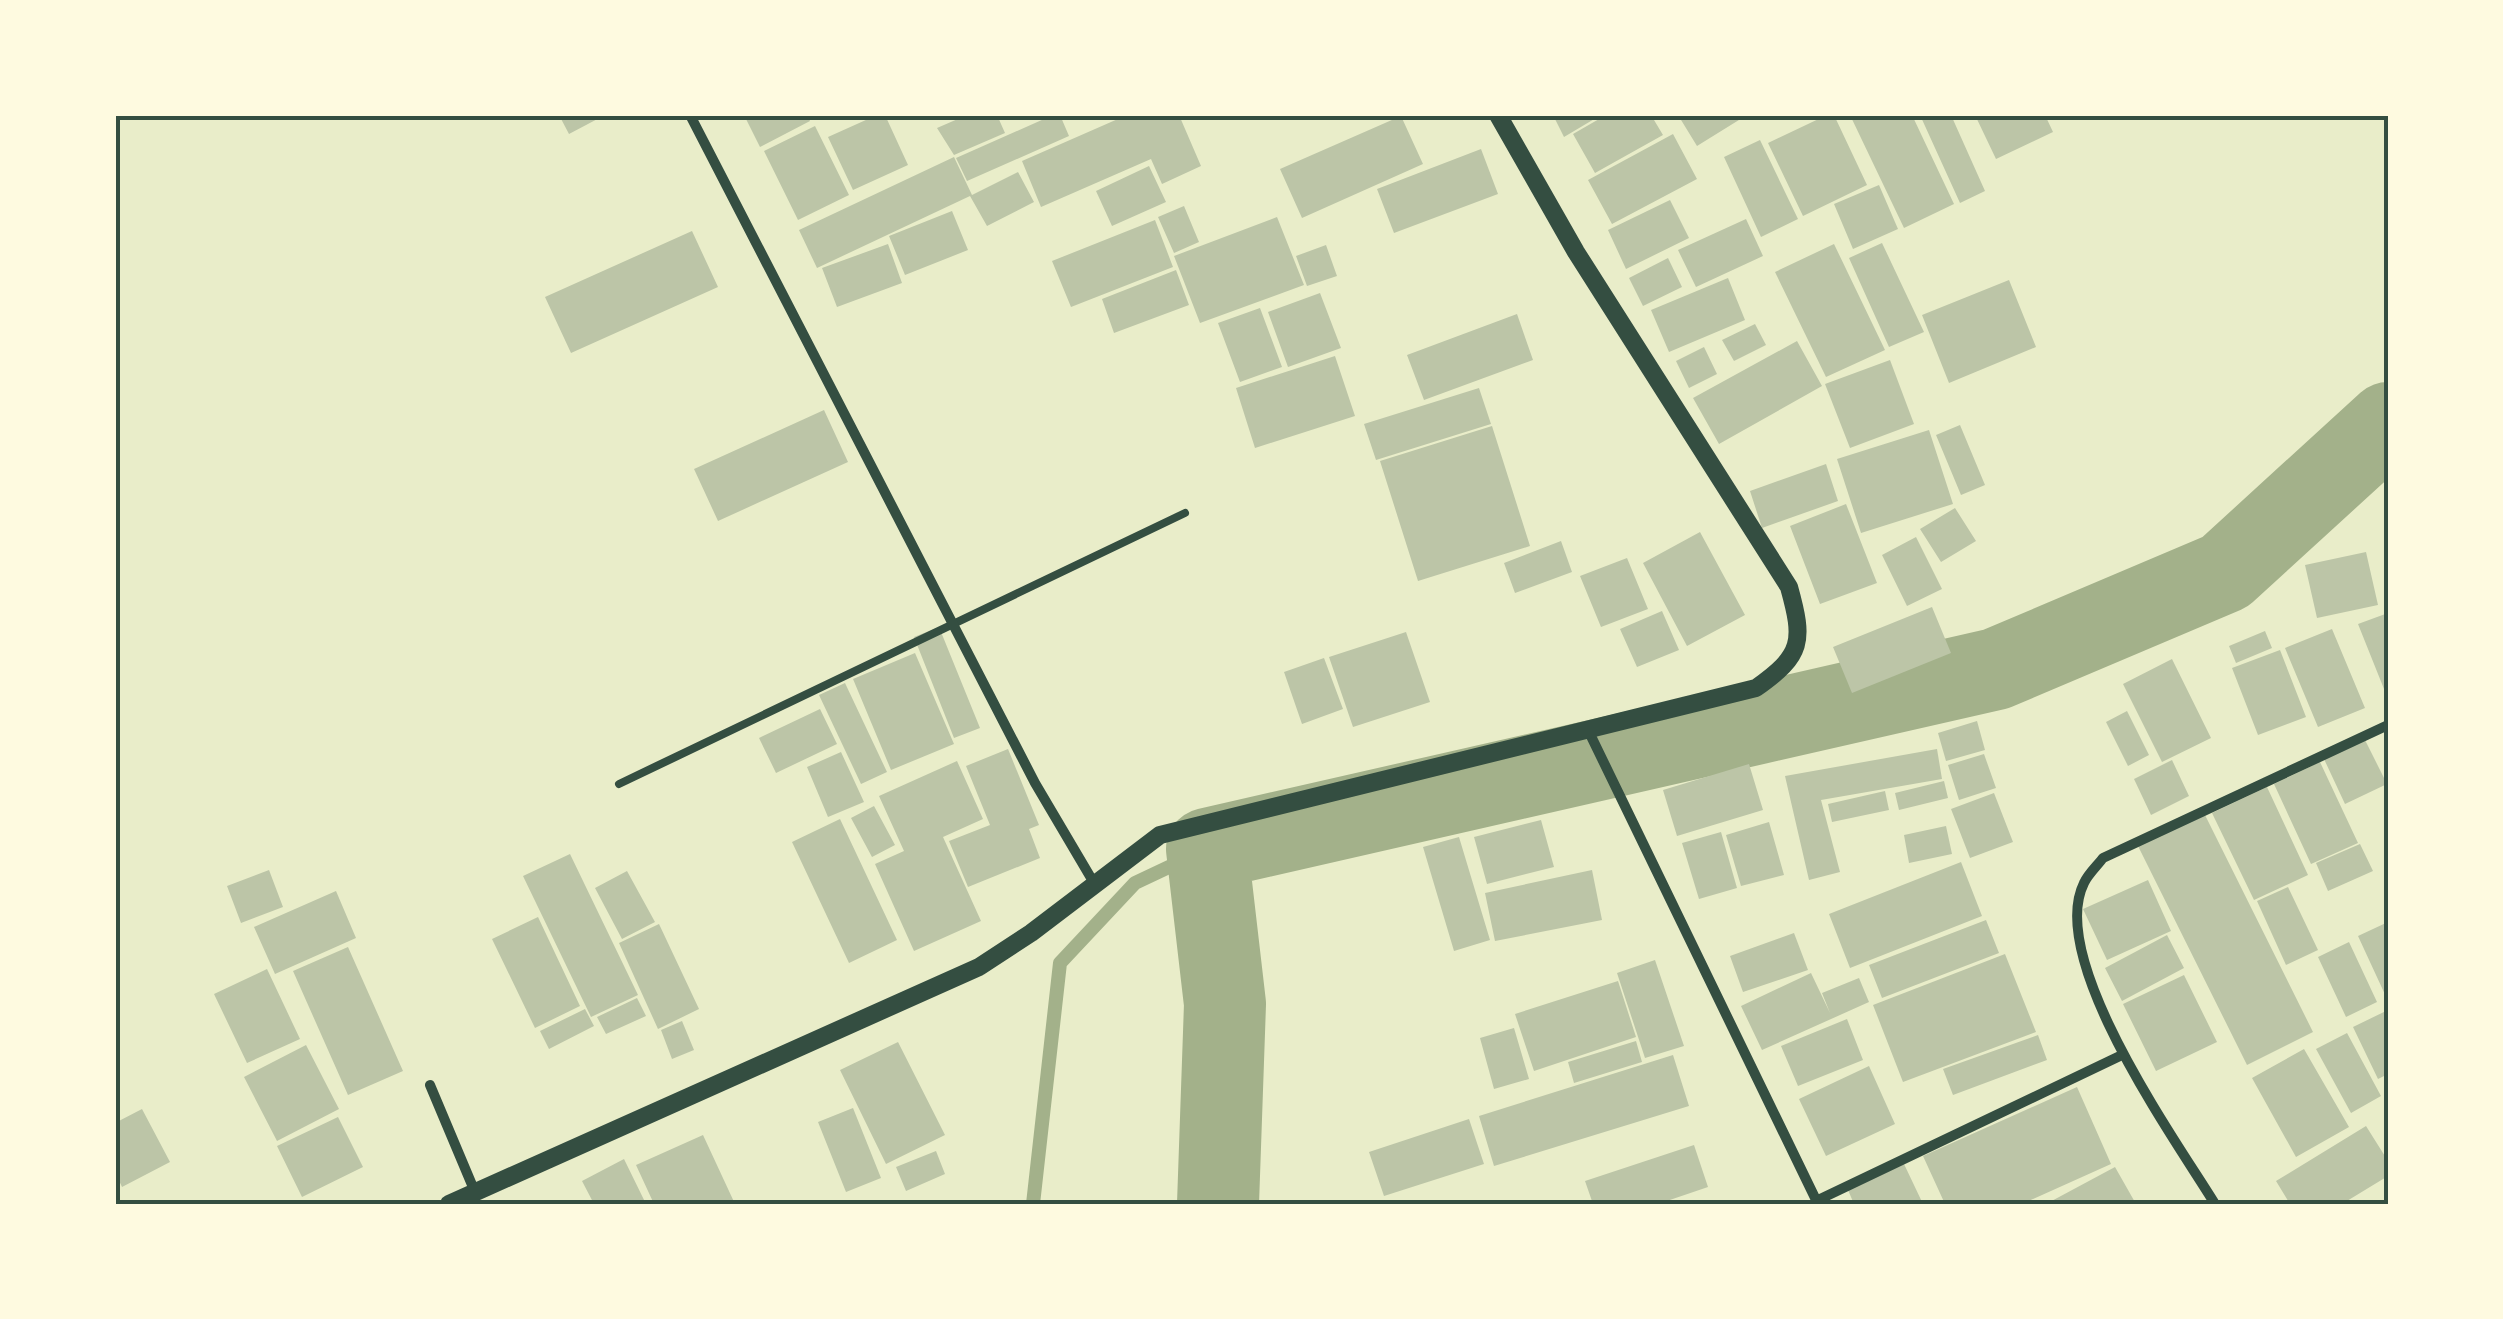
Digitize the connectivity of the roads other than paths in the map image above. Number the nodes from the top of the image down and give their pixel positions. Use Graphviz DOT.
graph roads {
  1 [pos="690,115"];
  2 [pos="1498,115"];
  3 [pos="1185,513"];
  4 [pos="954,623"];
  5 [pos="2388,725"];
  6 [pos="1589,732"];
  7 [pos="618,784"];
  8 [pos="1094,883"];
  9 [pos="2122,1055"];
  10 [pos="430,1085"];
  11 [pos="465,1199"];
  12 [pos="1817,1202"];
  13 [pos="2215,1204"];
  1 -- 4 [label="street"];
  2 -- 6 [label="street"];
  3 -- 4 [label="lane"];
  4 -- 7 [label="lane"];
  4 -- 8 [label="street"];
  5 -- 9 [label="street"];
  6 -- 8 [label="street"];
  6 -- 12 [label="street"];
  8 -- 11 [label="street"];
  9 -- 12 [label="street"];
  9 -- 13 [label="street"];
  10 -- 11 [label="street"];
}
